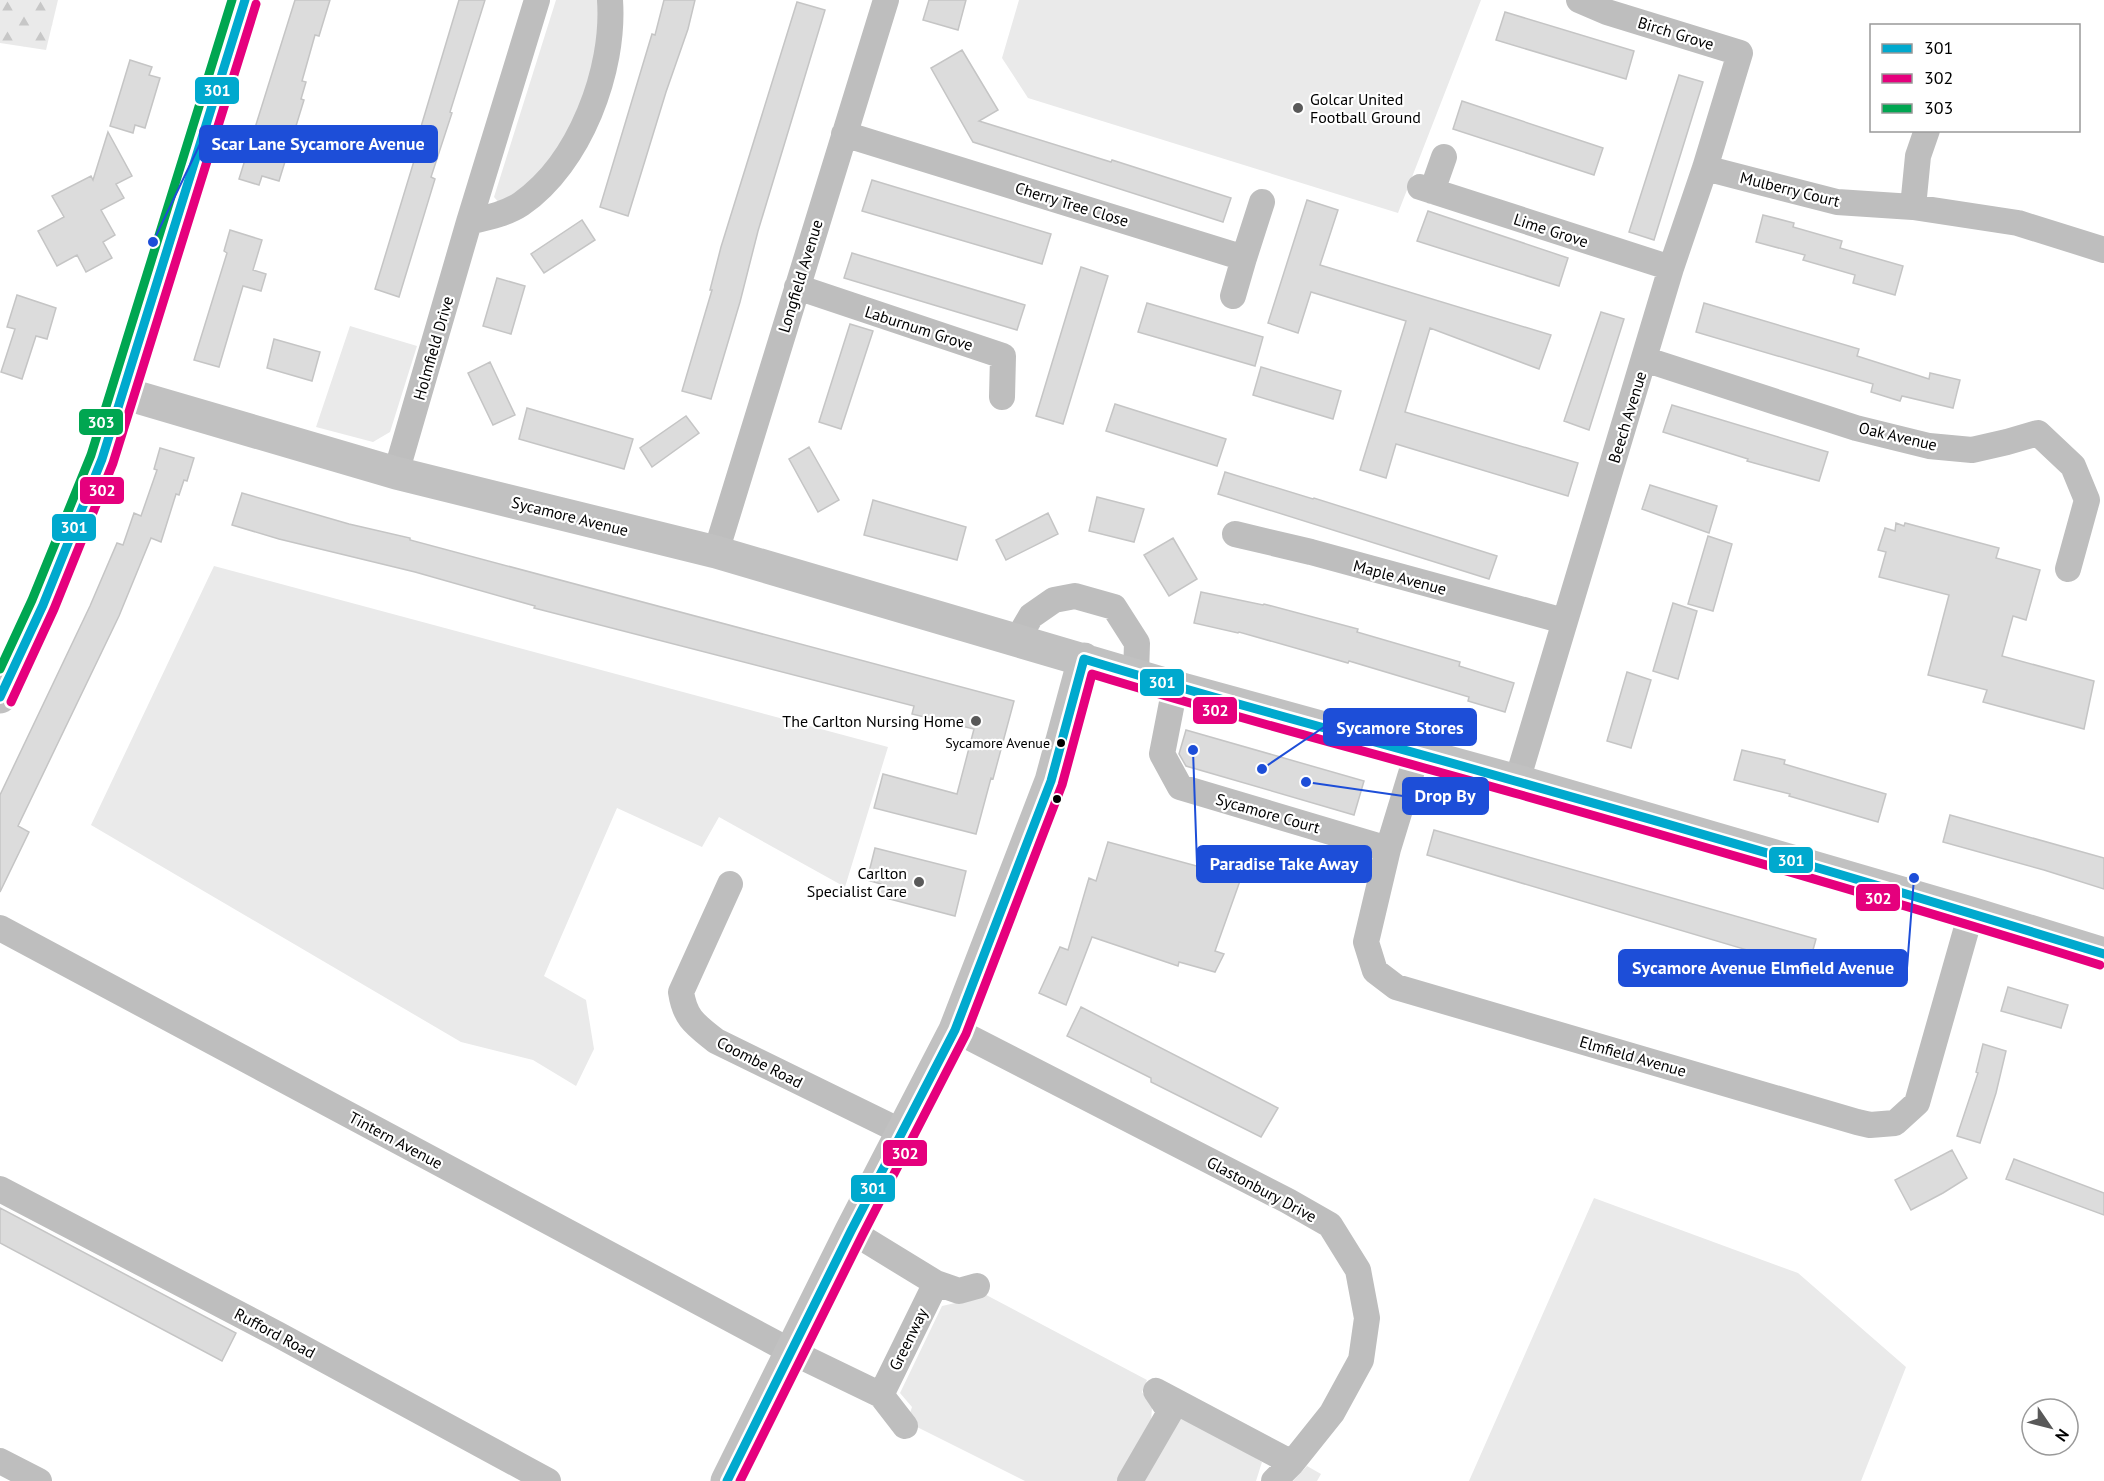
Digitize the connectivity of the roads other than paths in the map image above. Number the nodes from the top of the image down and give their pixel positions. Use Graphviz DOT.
graph roads {
  1 [pos="245,0"];
  2 [pos="537,0"];
  3 [pos="610,0"];
  4 [pos="886,0"];
  5 [pos="1579,0"];
  6 [pos="1740,53"];
  7 [pos="1926,132"];
  8 [pos="844,134"];
  9 [pos="1444,157"];
  10 [pos="1705,168"];
  11 [pos="1262,202"];
  12 [pos="1913,207"];
  13 [pos="469,222"];
  14 [pos="2104,249"];
  15 [pos="1244,258"];
  16 [pos="1671,268"];
  17 [pos="796,287"];
  18 [pos="1233,296"];
  19 [pos="1644,359"];
  20 [pos="123,393"];
  21 [pos="1002,397"];
  22 [pos="396,473"];
  23 [pos="1235,534"];
  24 [pos="716,552"];
  25 [pos="2068,569"];
  26 [pos="1564,621"];
  27 [pos="1017,640"];
  28 [pos="1084,659"];
  29 [pos="1136,675"];
  30 [pos="1175,687"];
  31 [pos="0,697"];
  32 [pos="1417,754"];
  33 [pos="1517,782"];
  34 [pos="1388,849"];
  35 [pos="730,884"];
  36 [pos="1971,913"];
  37 [pos="0,928"];
  38 [pos="2104,954"];
  39 [pos="955,1030"];
  40 [pos="902,1132"];
  41 [pos="0,1189"];
  42 [pos="851,1231"];
  43 [pos="936,1283"];
  44 [pos="976,1286"];
  45 [pos="792,1352"];
  46 [pos="881,1395"];
  47 [pos="905,1426"];
  48 [pos="0,1461"];
  49 [pos="1292,1463"];
  50 [pos="39,1481"];
  51 [pos="548,1481"];
  52 [pos="727,1481"];
  53 [pos="1130,1481"];
  54 [pos="1274,1481"];
  1 -- 20 [label="street"];
  2 -- 13 [label="street, Holmfield Drive"];
  3 -- 13 [label="street"];
  4 -- 8 [label="street, Longfield Avenue"];
  5 -- 6 [label="street, Birch Grove"];
  6 -- 10 [label="street, Beech Avenue"];
  7 -- 12 [label="street"];
  8 -- 15 [label="street, Cherry Tree Close"];
  8 -- 17 [label="street, Longfield Avenue"];
  9 -- 16 [label="street, Lime Grove"];
  10 -- 12 [label="street, Mulberry Court"];
  10 -- 16 [label="street, Beech Avenue"];
  11 -- 15 [label="street"];
  12 -- 14 [label="street, Mulberry Court"];
  13 -- 22 [label="street, Holmfield Drive"];
  15 -- 18 [label="street"];
  16 -- 19 [label="street, Beech Avenue"];
  17 -- 21 [label="street, Laburnum Grove"];
  17 -- 24 [label="street, Longfield Avenue"];
  19 -- 25 [label="street, Oak Avenue"];
  19 -- 26 [label="street, Beech Avenue"];
  20 -- 22 [label="street, Sycamore Avenue"];
  20 -- 31 [label="street"];
  22 -- 24 [label="street, Sycamore Avenue"];
  23 -- 26 [label="street, Maple Avenue"];
  24 -- 27 [label="street, Sycamore Avenue"];
  26 -- 33 [label="street, Beech Avenue"];
  27 -- 28 [label="street, Sycamore Avenue"];
  27 -- 29 [label="street"];
  28 -- 29 [label="street, Sycamore Avenue"];
  28 -- 39 [label="street"];
  29 -- 30 [label="street, Sycamore Avenue"];
  30 -- 32 [label="street, Sycamore Avenue"];
  30 -- 34 [label="street, Sycamore Court"];
  32 -- 33 [label="street, Sycamore Avenue"];
  32 -- 34 [label="street, Elmfield Avenue"];
  33 -- 36 [label="street, Sycamore Avenue"];
  34 -- 36 [label="street, Elmfield Avenue"];
  35 -- 40 [label="street, Coombe Road"];
  36 -- 38 [label="street, Sycamore Avenue"];
  37 -- 45 [label="street, Tintern Avenue"];
  39 -- 40 [label="street"];
  39 -- 49 [label="street, Glastonbury Drive"];
  40 -- 42 [label="street"];
  41 -- 51 [label="street, Rufford Road"];
  42 -- 43 [label="street"];
  42 -- 45 [label="street"];
  43 -- 44 [label="street"];
  43 -- 46 [label="street, Greenway"];
  45 -- 46 [label="street"];
  45 -- 52 [label="street"];
  46 -- 47 [label="street"];
  48 -- 50 [label="street"];
  49 -- 53 [label="street"];
  49 -- 54 [label="street, Glastonbury Drive"];
}
